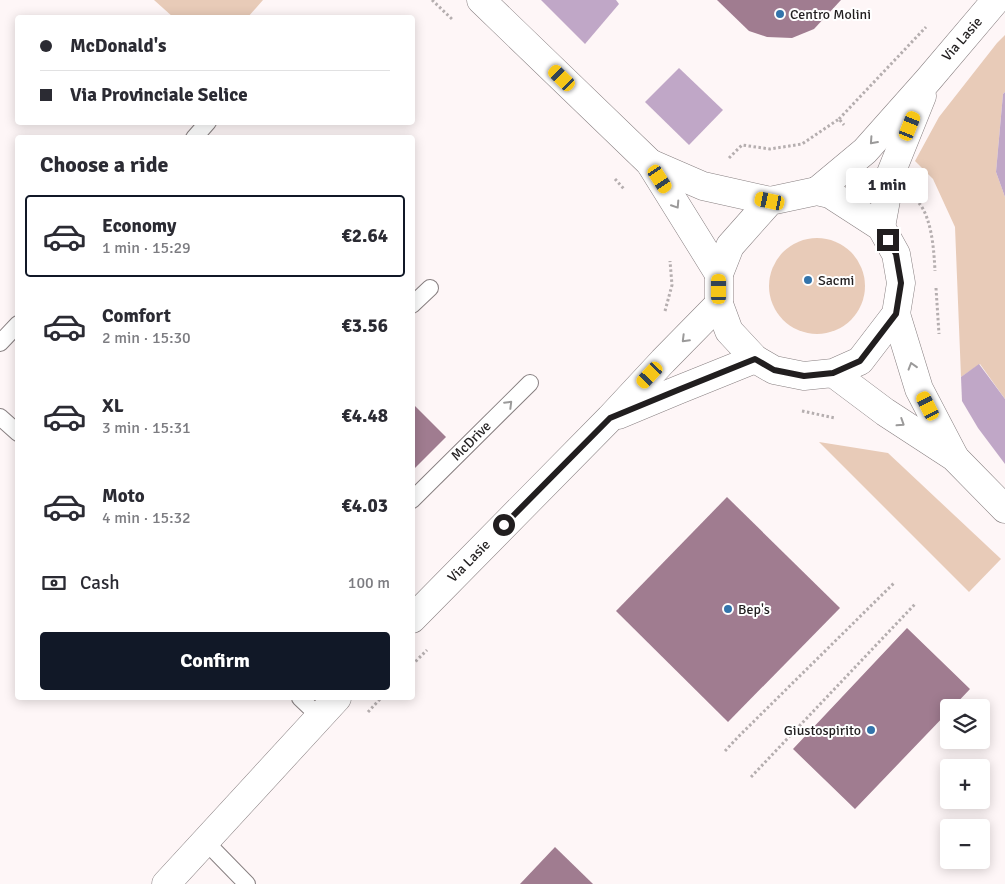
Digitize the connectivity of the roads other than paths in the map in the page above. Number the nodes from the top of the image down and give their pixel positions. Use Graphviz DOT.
graph roads {
  1 [pos="481,0"];
  2 [pos="996,0"];
  3 [pos="929,79"];
  4 [pos="205,125"];
  5 [pos="197,135"];
  6 [pos="650,164"];
  7 [pos="818,191"];
  8 [pos="770,201"];
  9 [pos="881,227"];
  10 [pos="719,274"];
  11 [pos="430,288"];
  12 [pos="415,301"];
  13 [pos="719,304"];
  14 [pos="896,314"];
  15 [pos="15,327"];
  16 [pos="0,343"];
  17 [pos="755,359"];
  18 [pos="833,373"];
  19 [pos="530,383"];
  20 [pos="0,417"];
  21 [pos="610,418"];
  22 [pos="15,430"];
  23 [pos="954,457"];
  24 [pos="415,497"];
  25 [pos="1005,509"];
  26 [pos="415,616"];
  27 [pos="306,700"];
  28 [pos="329,707"];
  29 [pos="206,842"];
  30 [pos="166,884"];
  31 [pos="247,884"];
  1 -- 6 [label="main road"];
  2 -- 3 [label="main road, Via Lasie"];
  3 -- 7 [label="main road, Via Lasie, one-way"];
  3 -- 9 [label="main road, Via Lasie"];
  4 -- 5 [label="lane"];
  6 -- 8 [label="main road"];
  6 -- 10 [label="main road, one-way"];
  7 -- 8 [label="main road"];
  7 -- 9 [label="main road"];
  8 -- 10 [label="main road"];
  9 -- 14 [label="main road"];
  10 -- 13 [label="main road"];
  11 -- 12 [label="lane"];
  13 -- 17 [label="main road"];
  13 -- 21 [label="main road, Via Lasie, one-way"];
  14 -- 18 [label="main road"];
  23 -- 14 [label="main road, one-way"];
  15 -- 16 [label="lane"];
  17 -- 18 [label="main road"];
  17 -- 21 [label="main road, Via Lasie"];
  18 -- 23 [label="main road, one-way"];
  24 -- 19 [label="lane, McDrive, one-way"];
  20 -- 22 [label="lane"];
  21 -- 26 [label="main road, Via Lasie"];
  23 -- 25 [label="main road"];
  27 -- 28 [label="lane"];
  28 -- 29 [label="main road"];
  29 -- 30 [label="main road"];
  29 -- 31 [label="lane"];
}
